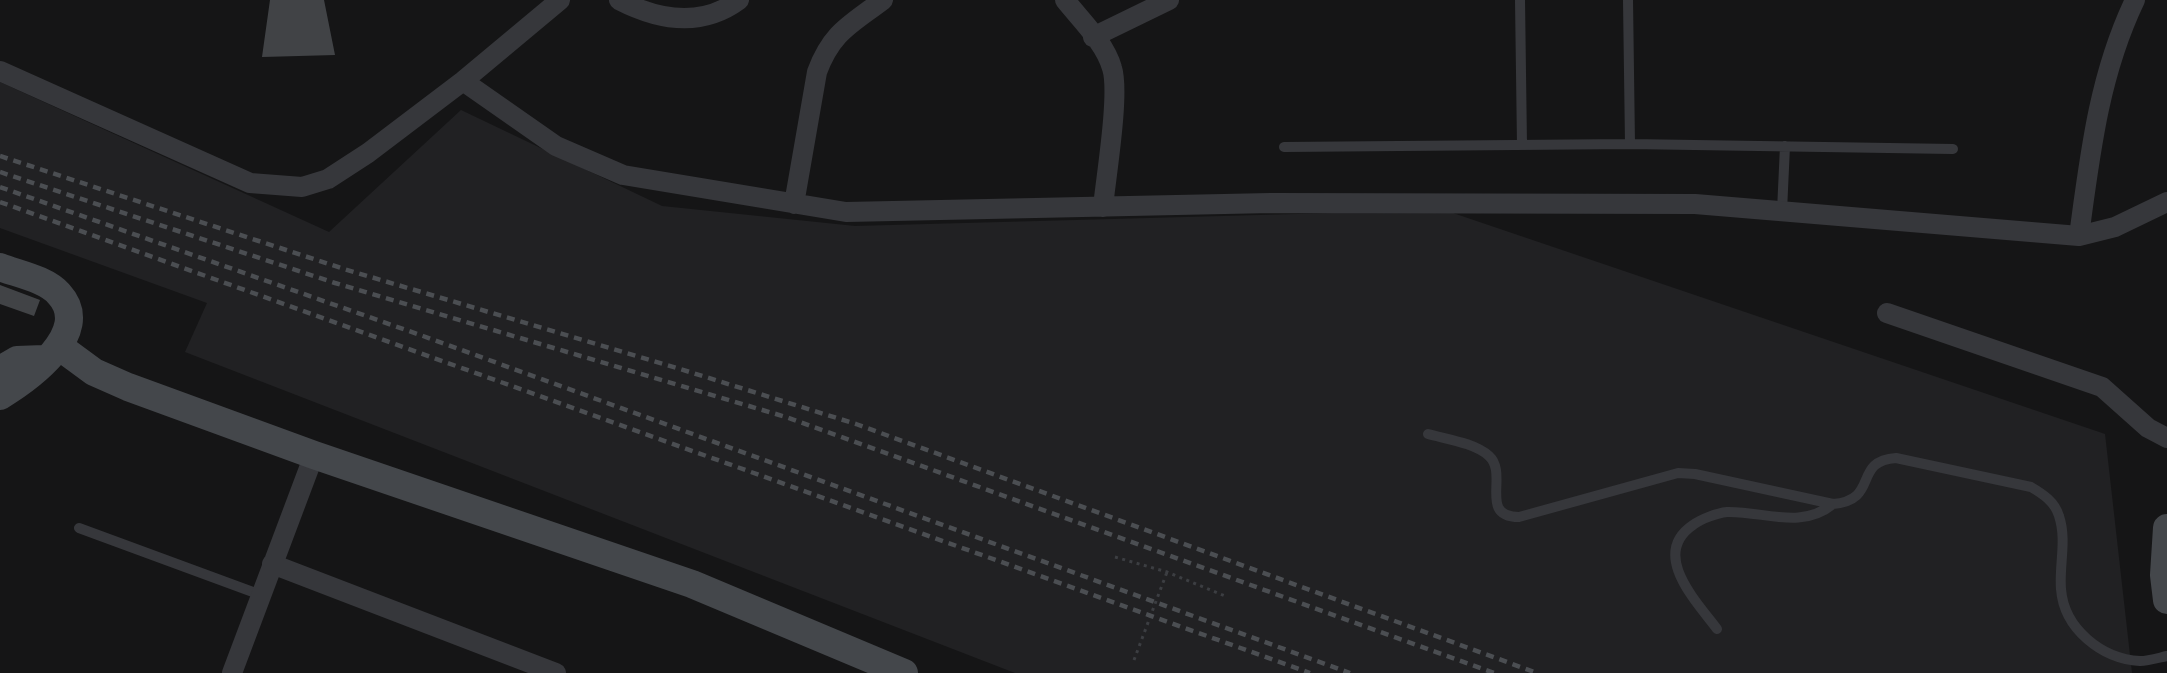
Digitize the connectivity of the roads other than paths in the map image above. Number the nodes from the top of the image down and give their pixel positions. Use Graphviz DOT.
graph roads {
  1 [pos="560,0"];
  2 [pos="618,0"];
  3 [pos="739,0"];
  4 [pos="883,0"];
  5 [pos="1065,0"];
  6 [pos="1169,0"];
  7 [pos="1520,0"];
  8 [pos="1628,0"];
  9 [pos="2135,0"];
  10 [pos="1093,37"];
  11 [pos="0,71"];
  12 [pos="463,81"];
  13 [pos="1630,144"];
  14 [pos="1522,145"];
  15 [pos="1785,146"];
  16 [pos="1284,147"];
  17 [pos="1953,149"];
  18 [pos="2167,202"];
  19 [pos="794,204"];
  20 [pos="1103,207"];
  21 [pos="1782,211"];
  22 [pos="2079,236"];
  23 [pos="0,267"];
  24 [pos="1887,313"];
  25 [pos="52,353"];
  26 [pos="0,370"];
  27 [pos="0,396"];
  28 [pos="1428,434"];
  29 [pos="2167,438"];
  30 [pos="314,455"];
  31 [pos="1833,504"];
  32 [pos="79,528"];
  33 [pos="2167,528"];
  34 [pos="272,564"];
  35 [pos="261,595"];
  36 [pos="2167,600"];
  37 [pos="1717,629"];
  38 [pos="2167,656"];
  39 [pos="232,673"];
  40 [pos="555,673"];
  41 [pos="904,673"];
  1 -- 12 [label="street"];
  2 -- 3 [label="street"];
  4 -- 19 [label="street"];
  5 -- 10 [label="street"];
  6 -- 10 [label="street"];
  7 -- 14 [label="lane"];
  8 -- 13 [label="lane"];
  9 -- 22 [label="street"];
  10 -- 20 [label="street"];
  11 -- 12 [label="street"];
  12 -- 19 [label="street"];
  13 -- 14 [label="lane"];
  13 -- 15 [label="lane"];
  14 -- 16 [label="lane"];
  15 -- 17 [label="lane"];
  15 -- 21 [label="lane"];
  18 -- 22 [label="street"];
  19 -- 20 [label="street"];
  20 -- 21 [label="street"];
  21 -- 22 [label="street"];
  23 -- 25 [label="street"];
  24 -- 29 [label="street"];
  25 -- 26 [label="street"];
  25 -- 27 [label="street"];
  25 -- 30 [label="street"];
  28 -- 31 [label="lane"];
  30 -- 34 [label="street"];
  30 -- 41 [label="street"];
  31 -- 37 [label="lane"];
  31 -- 38 [label="lane"];
  32 -- 35 [label="lane"];
  33 -- 36 [label="street"];
  34 -- 35 [label="street"];
  34 -- 40 [label="street"];
  35 -- 39 [label="street"];
}
